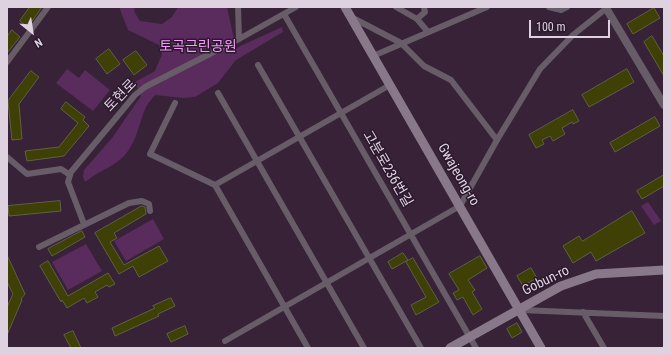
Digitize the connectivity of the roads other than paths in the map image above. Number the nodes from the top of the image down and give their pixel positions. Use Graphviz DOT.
graph roads {
  1 [pos="48,7"];
  2 [pos="238,7"];
  3 [pos="296,7"];
  4 [pos="345,7"];
  5 [pos="396,7"];
  6 [pos="424,7"];
  7 [pos="487,7"];
  8 [pos="549,7"];
  9 [pos="567,7"];
  10 [pos="607,7"];
  11 [pos="284,14"];
  12 [pos="351,17"];
  13 [pos="417,19"];
  14 [pos="428,32"];
  15 [pos="239,39"];
  16 [pos="401,43"];
  17 [pos="373,56"];
  18 [pos="7,62"];
  19 [pos="258,65"];
  20 [pos="390,85"];
  21 [pos="218,93"];
  22 [pos="175,104"];
  23 [pos="664,105"];
  24 [pos="341,113"];
  25 [pos="299,137"];
  26 [pos="497,140"];
  27 [pos="7,157"];
  28 [pos="257,161"];
  29 [pos="70,175"];
  30 [pos="215,185"];
  31 [pos="460,206"];
  32 [pos="150,211"];
  33 [pos="84,224"];
  34 [pos="411,234"];
  35 [pos="39,247"];
  36 [pos="369,258"];
  37 [pos="664,270"];
  38 [pos="326,283"];
  39 [pos="284,307"];
  40 [pos="519,310"];
  41 [pos="583,312"];
  42 [pos="664,316"];
  43 [pos="470,337"];
  44 [pos="225,341"];
  45 [pos="308,348"];
  46 [pos="364,348"];
  47 [pos="420,348"];
  48 [pos="450,348"];
  49 [pos="476,348"];
  50 [pos="541,348"];
  51 [pos="604,348"];
  1 -- 18 [label="street"];
  2 -- 15 [label="street"];
  3 -- 11 [label="street, 토현로"];
  4 -- 12 [label="main road, Gwajeong-ro"];
  5 -- 13 [label="street"];
  6 -- 13 [label="street"];
  7 -- 14 [label="street"];
  8 -- 9 [label="street"];
  10 -- 23 [label="street"];
  10 -- 26 [label="street"];
  11 -- 15 [label="street, 토현로"];
  11 -- 24 [label="street, 고분로236번길"];
  12 -- 16 [label="street"];
  12 -- 17 [label="main road, Gwajeong-ro"];
  13 -- 14 [label="street"];
  14 -- 16 [label="street"];
  15 -- 29 [label="street, 토현로"];
  16 -- 17 [label="street"];
  16 -- 26 [label="street"];
  17 -- 20 [label="main road, Gwajeong-ro"];
  19 -- 25 [label="street"];
  20 -- 24 [label="street"];
  20 -- 31 [label="main road, Gwajeong-ro"];
  21 -- 28 [label="street"];
  22 -- 30 [label="street"];
  24 -- 25 [label="street"];
  24 -- 34 [label="street, 고분로236번길"];
  25 -- 28 [label="street"];
  25 -- 36 [label="street"];
  26 -- 31 [label="street"];
  27 -- 29 [label="street"];
  28 -- 30 [label="street"];
  28 -- 38 [label="street"];
  29 -- 33 [label="street"];
  30 -- 39 [label="street"];
  31 -- 34 [label="street"];
  31 -- 40 [label="main road, Gwajeong-ro"];
  32 -- 33 [label="street"];
  33 -- 35 [label="street"];
  34 -- 36 [label="street"];
  34 -- 43 [label="street, 고분로236번길"];
  36 -- 38 [label="street"];
  36 -- 47 [label="street"];
  37 -- 40 [label="main road, Gobun-ro"];
  38 -- 39 [label="street"];
  38 -- 46 [label="street"];
  39 -- 44 [label="street"];
  39 -- 45 [label="street"];
  40 -- 41 [label="street"];
  40 -- 43 [label="main road, Gobun-ro"];
  40 -- 50 [label="main road, Gwajeong-ro"];
  41 -- 42 [label="street"];
  41 -- 51 [label="street"];
  43 -- 48 [label="main road, Gobun-ro"];
  43 -- 49 [label="street, 고분로236번길"];
}
